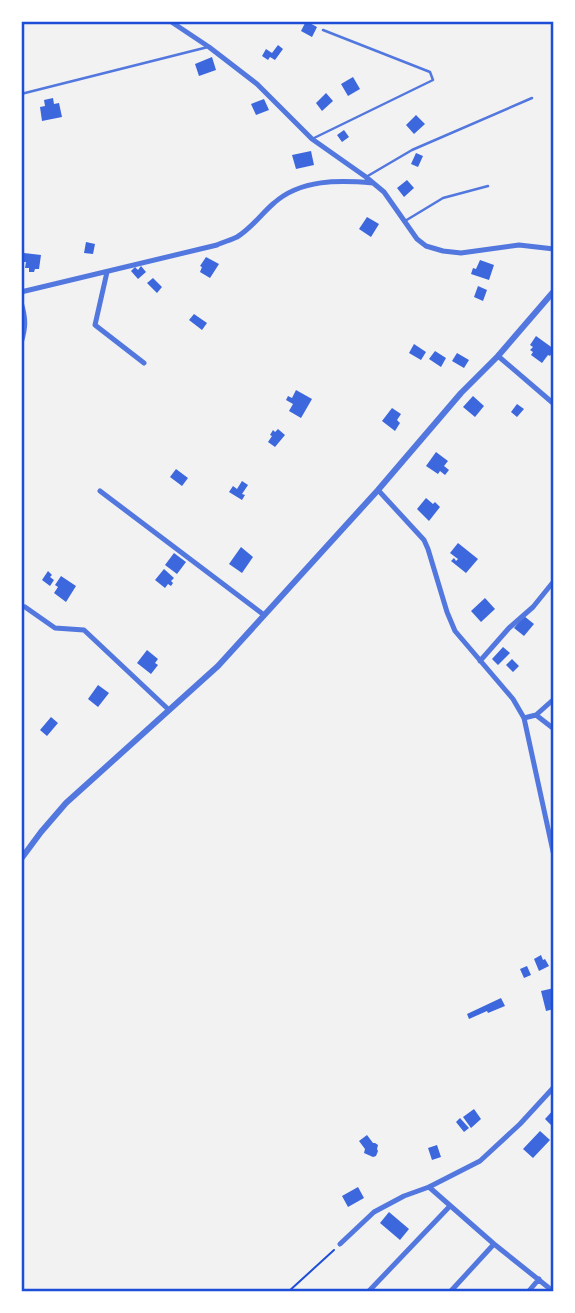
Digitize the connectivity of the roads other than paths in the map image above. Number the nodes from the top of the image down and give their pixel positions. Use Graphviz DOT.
graph roads {
  1 [pos="170,21"];
  2 [pos="323,30"];
  3 [pos="209,47"];
  4 [pos="21,94"];
  5 [pos="532,98"];
  6 [pos="312,139"];
  7 [pos="366,177"];
  8 [pos="373,183"];
  9 [pos="488,186"];
  10 [pos="405,221"];
  11 [pos="554,250"];
  12 [pos="107,272"];
  13 [pos="554,291"];
  14 [pos="21,292"];
  15 [pos="21,302"];
  16 [pos="21,344"];
  17 [pos="498,356"];
  18 [pos="144,363"];
  19 [pos="554,404"];
  20 [pos="378,490"];
  21 [pos="100,491"];
  22 [pos="554,581"];
  23 [pos="25,607"];
  24 [pos="264,615"];
  25 [pos="480,661"];
  26 [pos="554,699"];
  27 [pos="169,710"];
  28 [pos="536,715"];
  29 [pos="524,718"];
  30 [pos="554,729"];
  31 [pos="554,856"];
  32 [pos="21,859"];
  33 [pos="554,1087"];
  34 [pos="429,1187"];
  35 [pos="450,1206"];
  36 [pos="340,1244"];
  37 [pos="494,1244"];
  38 [pos="539,1279"];
  39 [pos="368,1292"];
  40 [pos="450,1292"];
  41 [pos="528,1292"];
  42 [pos="554,1292"];
  1 -- 3 [label="street"];
  2 -- 6 [label="lane"];
  3 -- 4 [label="lane"];
  3 -- 6 [label="street"];
  5 -- 7 [label="lane"];
  6 -- 7 [label="street"];
  7 -- 8 [label="street"];
  8 -- 10 [label="street"];
  8 -- 12 [label="street"];
  9 -- 10 [label="lane"];
  10 -- 11 [label="street"];
  12 -- 14 [label="street"];
  12 -- 18 [label="street"];
  13 -- 17 [label="street"];
  15 -- 16 [label="street"];
  17 -- 19 [label="street"];
  17 -- 20 [label="street"];
  20 -- 24 [label="street"];
  20 -- 25 [label="street"];
  21 -- 24 [label="street"];
  22 -- 25 [label="street"];
  23 -- 27 [label="street"];
  24 -- 27 [label="street"];
  25 -- 29 [label="street"];
  26 -- 28 [label="street"];
  27 -- 32 [label="street"];
  28 -- 29 [label="street"];
  28 -- 30 [label="street"];
  29 -- 31 [label="street"];
  33 -- 34 [label="street"];
  34 -- 35 [label="street"];
  34 -- 36 [label="street"];
  35 -- 37 [label="street"];
  35 -- 39 [label="street"];
  37 -- 38 [label="street"];
  37 -- 40 [label="street"];
  38 -- 41 [label="street"];
  38 -- 42 [label="street"];
}
